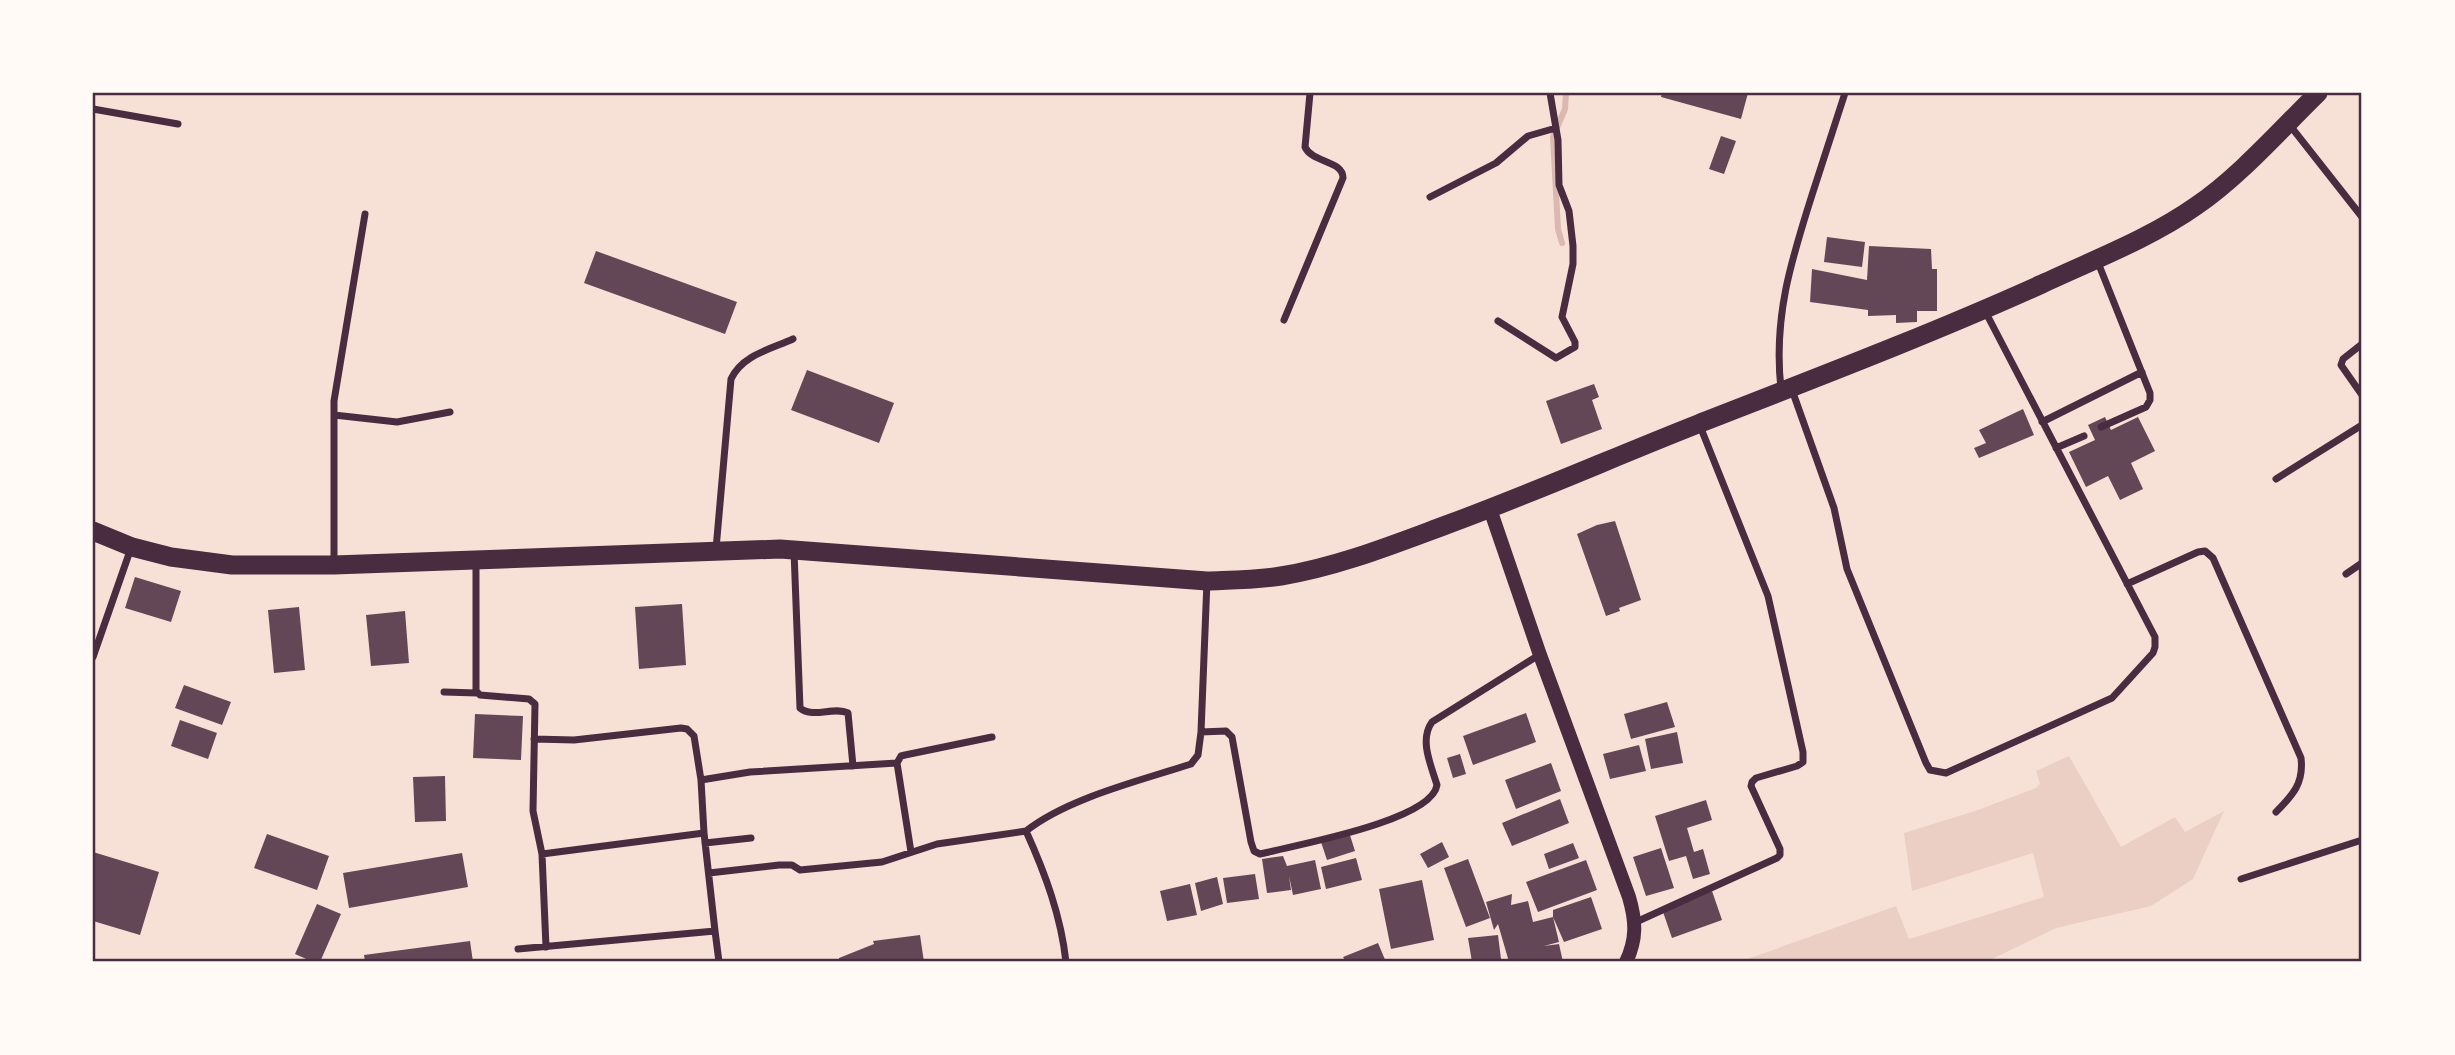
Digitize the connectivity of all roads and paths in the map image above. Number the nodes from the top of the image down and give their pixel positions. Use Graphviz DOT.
graph roads {
  1 [pos="1310,93"];
  2 [pos="1550,93"];
  3 [pos="1845,93"];
  4 [pos="2318,93"];
  5 [pos="93,109"];
  6 [pos="2287,123"];
  7 [pos="178,124"];
  8 [pos="1556,128"];
  9 [pos="1430,197"];
  10 [pos="365,214"];
  11 [pos="2362,217"];
  12 [pos="2096,259"];
  13 [pos="1984,310"];
  14 [pos="1284,320"];
  15 [pos="1498,321"];
  16 [pos="793,339"];
  17 [pos="2362,344"];
  18 [pos="2142,372"];
  19 [pos="1786,391"];
  20 [pos="2362,396"];
  21 [pos="450,412"];
  22 [pos="334,415"];
  23 [pos="2042,422"];
  24 [pos="1699,424"];
  25 [pos="2362,425"];
  26 [pos="2101,427"];
  27 [pos="2084,436"];
  28 [pos="2056,449"];
  29 [pos="2276,479"];
  30 [pos="1490,509"];
  31 [pos="93,531"];
  32 [pos="132,547"];
  33 [pos="716,550"];
  34 [pos="794,550"];
  35 [pos="476,558"];
  36 [pos="2362,563"];
  37 [pos="334,565"];
  38 [pos="2346,575"];
  39 [pos="1207,580"];
  40 [pos="2127,584"];
  41 [pos="1540,655"];
  42 [pos="93,657"];
  43 [pos="444,692"];
  44 [pos="477,693"];
  45 [pos="1201,732"];
  46 [pos="992,737"];
  47 [pos="534,739"];
  48 [pos="897,763"];
  49 [pos="853,766"];
  50 [pos="701,780"];
  51 [pos="2276,812"];
  52 [pos="1026,831"];
  53 [pos="704,833"];
  54 [pos="751,838"];
  55 [pos="2362,840"];
  56 [pos="705,843"];
  57 [pos="911,852"];
  58 [pos="542,854"];
  59 [pos="709,873"];
  60 [pos="2241,879"];
  61 [pos="1636,922"];
  62 [pos="715,931"];
  63 [pos="546,947"];
  64 [pos="518,949"];
  65 [pos="719,962"];
  66 [pos="1066,962"];
  67 [pos="1626,962"];
  1 -- 14 [label="street"];
  2 -- 8 [label="street"];
  3 -- 19 [label="street"];
  4 -- 6 [label="highway"];
  5 -- 7 [label="street"];
  6 -- 11 [label="street"];
  6 -- 12 [label="highway"];
  8 -- 9 [label="street"];
  8 -- 15 [label="street"];
  10 -- 22 [label="street"];
  12 -- 13 [label="highway"];
  12 -- 18 [label="street"];
  13 -- 19 [label="highway"];
  13 -- 23 [label="street"];
  16 -- 33 [label="street"];
  17 -- 20 [label="street"];
  18 -- 23 [label="street"];
  18 -- 26 [label="street"];
  19 -- 24 [label="highway"];
  19 -- 40 [label="street"];
  21 -- 22 [label="street"];
  22 -- 37 [label="street"];
  23 -- 28 [label="street"];
  24 -- 30 [label="highway"];
  24 -- 61 [label="street"];
  25 -- 29 [label="street"];
  27 -- 28 [label="street"];
  28 -- 40 [label="street"];
  30 -- 39 [label="highway"];
  30 -- 41 [label="main road"];
  31 -- 32 [label="highway"];
  32 -- 37 [label="highway"];
  32 -- 42 [label="street"];
  33 -- 34 [label="highway"];
  33 -- 35 [label="highway"];
  34 -- 39 [label="highway"];
  34 -- 49 [label="street"];
  35 -- 37 [label="highway"];
  35 -- 44 [label="street"];
  36 -- 38 [label="street"];
  39 -- 45 [label="street"];
  40 -- 51 [label="street"];
  41 -- 45 [label="street"];
  41 -- 61 [label="main road"];
  43 -- 44 [label="street"];
  44 -- 47 [label="street"];
  45 -- 52 [label="street"];
  46 -- 48 [label="street"];
  47 -- 50 [label="street"];
  47 -- 58 [label="street"];
  48 -- 49 [label="street"];
  48 -- 57 [label="street"];
  49 -- 50 [label="street"];
  50 -- 53 [label="street"];
  52 -- 57 [label="street"];
  52 -- 66 [label="street"];
  53 -- 56 [label="street"];
  53 -- 58 [label="street"];
  54 -- 56 [label="street"];
  55 -- 60 [label="street"];
  56 -- 59 [label="street"];
  57 -- 59 [label="street"];
  58 -- 63 [label="street"];
  59 -- 62 [label="street"];
  61 -- 67 [label="main road"];
  62 -- 63 [label="street"];
  62 -- 65 [label="street"];
  63 -- 64 [label="street"];
}
